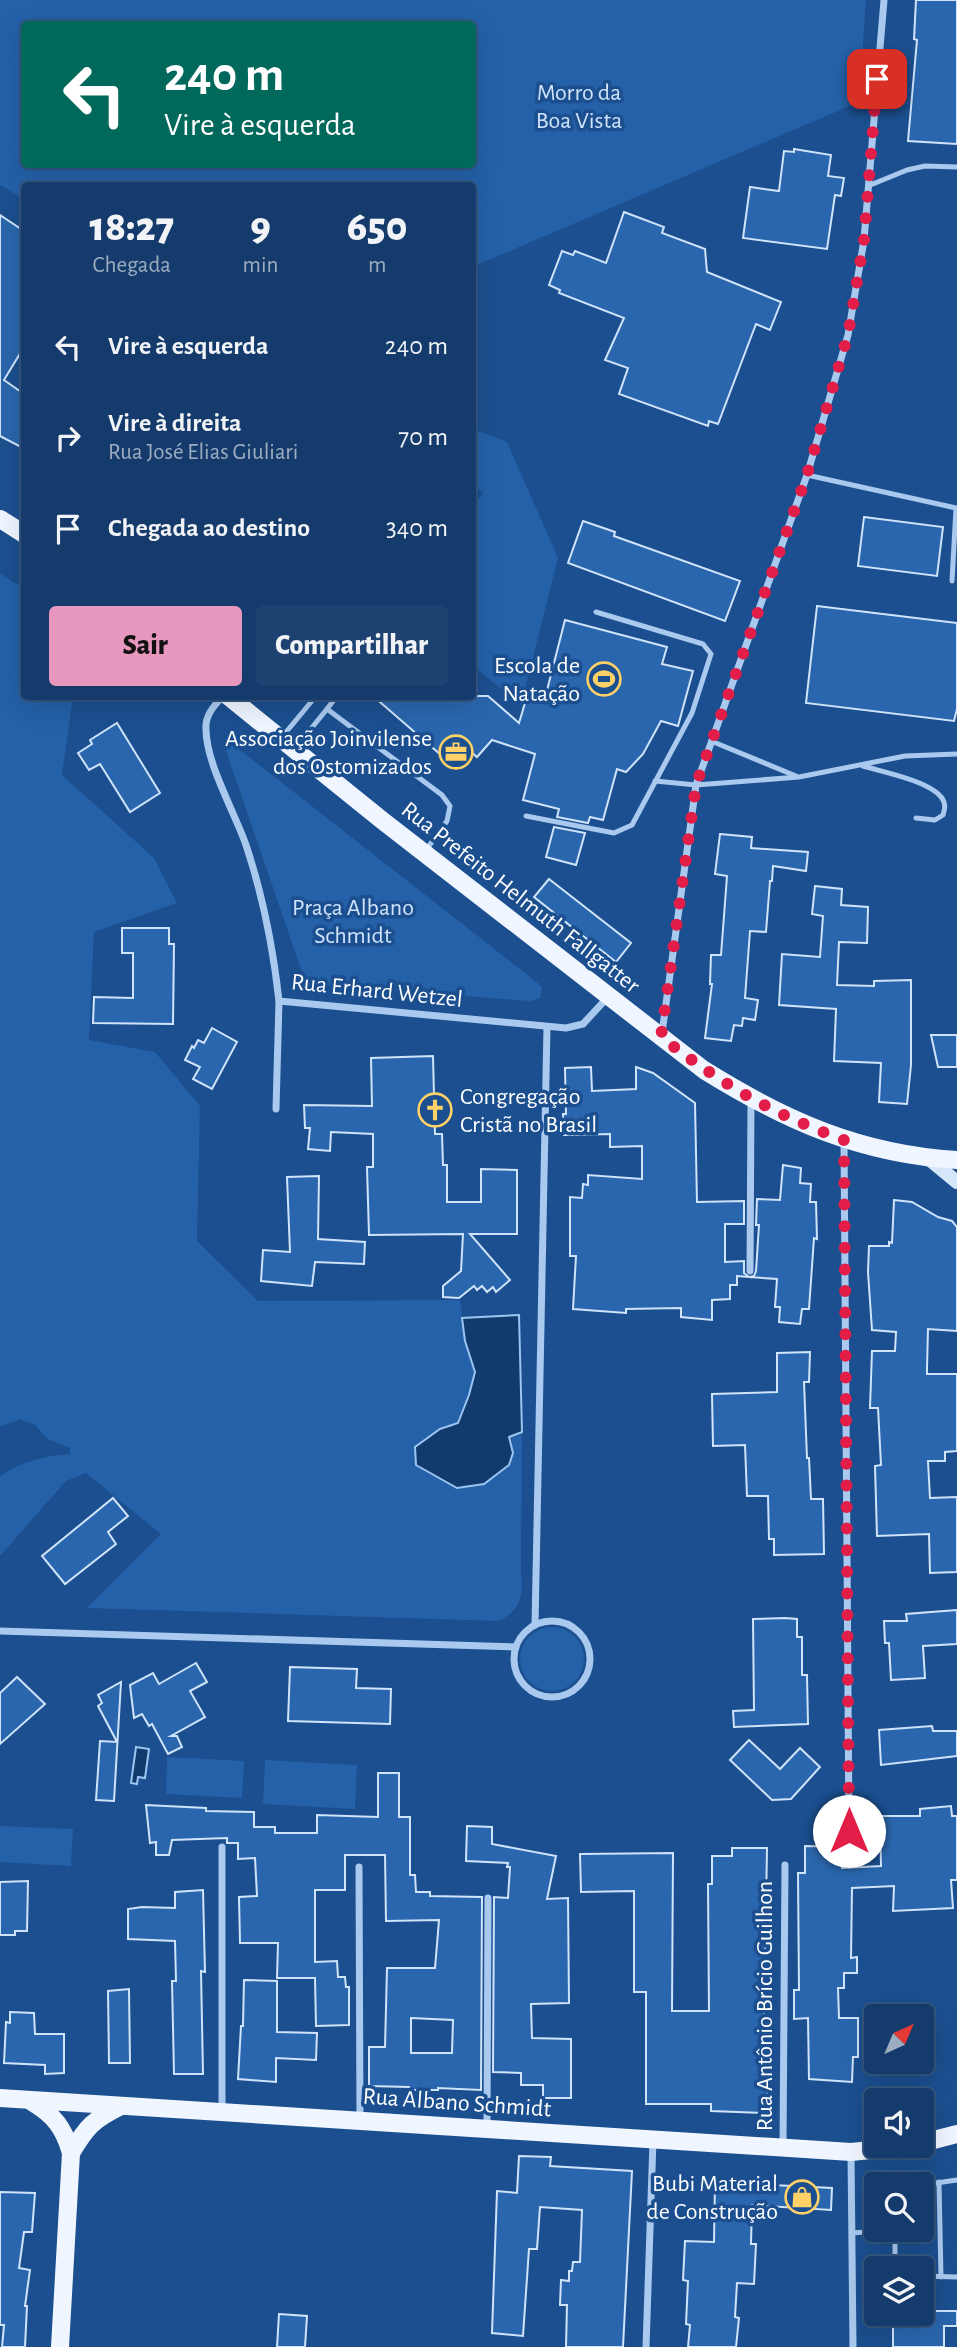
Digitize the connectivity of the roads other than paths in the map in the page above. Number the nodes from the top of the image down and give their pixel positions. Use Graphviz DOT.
graph roads {
  1 [pos="884,0"];
  2 [pos="957,167"];
  3 [pos="868,186"];
  4 [pos="807,475"];
  5 [pos="0,519"];
  6 [pos="21,532"];
  7 [pos="952,581"];
  8 [pos="596,612"];
  9 [pos="221,700"];
  10 [pos="230,700"];
  11 [pos="314,700"];
  12 [pos="334,700"];
  13 [pos="327,709"];
  14 [pos="710,740"];
  15 [pos="287,745"];
  16 [pos="957,754"];
  17 [pos="860,765"];
  18 [pos="799,777"];
  19 [pos="655,781"];
  20 [pos="696,785"];
  21 [pos="526,816"];
  22 [pos="916,818"];
  23 [pos="424,852"];
  24 [pos="609,996"];
  25 [pos="279,1001"];
  26 [pos="547,1027"];
  27 [pos="661,1037"];
  28 [pos="751,1100"];
  29 [pos="276,1109"];
  30 [pos="844,1140"];
  31 [pos="928,1158"];
  32 [pos="957,1160"];
  33 [pos="957,1182"];
  34 [pos="750,1271"];
  35 [pos="535,1625"];
  36 [pos="0,1631"];
  37 [pos="516,1647"];
  38 [pos="849,1831"];
  39 [pos="222,1847"];
  40 [pos="785,1865"];
  41 [pos="359,1867"];
  42 [pos="488,1898"];
  43 [pos="0,2098"];
  44 [pos="29,2100"];
  45 [pos="121,2106"];
  46 [pos="222,2112"];
  47 [pos="360,2121"];
  48 [pos="486,2129"];
  49 [pos="957,2134"];
  50 [pos="653,2139"];
  51 [pos="934,2140"];
  52 [pos="782,2148"];
  53 [pos="864,2151"];
  54 [pos="850,2152"];
  55 [pos="71,2154"];
  56 [pos="957,2180"];
  57 [pos="939,2182"];
  58 [pos="934,2183"];
  59 [pos="864,2232"];
  60 [pos="852,2233"];
  61 [pos="934,2277"];
  62 [pos="942,2277"];
  63 [pos="957,2277"];
  64 [pos="60,2347"];
  65 [pos="646,2347"];
  66 [pos="853,2347"];
  1 -- 3 [label="street"];
  2 -- 3 [label="lane"];
  3 -- 4 [label="street"];
  4 -- 7 [label="lane"];
  4 -- 14 [label="street"];
  5 -- 6 [label="main road"];
  8 -- 19 [label="lane"];
  9 -- 25 [label="street, Rua Erhard Wetzel"];
  10 -- 15 [label="main road, Rua Prefeito Helmuth Fallgatter"];
  11 -- 15 [label="lane"];
  12 -- 13 [label="lane"];
  13 -- 15 [label="lane"];
  13 -- 23 [label="lane"];
  14 -- 18 [label="lane"];
  14 -- 20 [label="street"];
  15 -- 23 [label="main road, Rua Prefeito Helmuth Fallgatter"];
  16 -- 17 [label="lane"];
  17 -- 18 [label="lane"];
  17 -- 22 [label="lane"];
  18 -- 20 [label="lane"];
  19 -- 20 [label="lane"];
  19 -- 21 [label="lane"];
  20 -- 27 [label="street"];
  23 -- 24 [label="main road, Rua Prefeito Helmuth Fallgatter"];
  24 -- 26 [label="street, Rua Erhard Wetzel"];
  24 -- 27 [label="main road, Rua Prefeito Helmuth Fallgatter"];
  25 -- 26 [label="street, Rua Erhard Wetzel"];
  25 -- 29 [label="street"];
  26 -- 35 [label="street"];
  27 -- 28 [label="main road, Rua Prefeito Helmuth Fallgatter"];
  28 -- 30 [label="main road, Rua Prefeito Helmuth Fallgatter"];
  28 -- 34 [label="street"];
  30 -- 31 [label="main road, Rua Prefeito Helmuth Fallgatter"];
  30 -- 38 [label="street"];
  31 -- 32 [label="main road, Rua Prefeito Helmuth Fallgatter"];
  31 -- 33 [label="street"];
  35 -- 37 [label="street"];
  35 -- 37 [label="street"];
  36 -- 37 [label="street"];
  39 -- 46 [label="street"];
  40 -- 52 [label="street, Rua Antônio Brício Guilhon"];
  41 -- 47 [label="street"];
  42 -- 48 [label="street"];
  43 -- 44 [label="main road, Rua Albano Schmidt"];
  44 -- 45 [label="main road, Rua Albano Schmidt"];
  44 -- 55 [label="main road"];
  45 -- 46 [label="main road, Rua Albano Schmidt"];
  45 -- 55 [label="main road"];
  46 -- 47 [label="main road, Rua Albano Schmidt"];
  47 -- 48 [label="main road, Rua Albano Schmidt"];
  48 -- 50 [label="main road, Rua Albano Schmidt"];
  49 -- 51 [label="main road"];
  50 -- 52 [label="main road, Rua Albano Schmidt"];
  50 -- 65 [label="street"];
  52 -- 54 [label="main road, Rua Albano Schmidt"];
  53 -- 54 [label="main road, Rua Albano Schmidt"];
  54 -- 60 [label="street"];
  55 -- 64 [label="main road"];
  56 -- 57 [label="lane"];
  57 -- 58 [label="lane"];
  57 -- 62 [label="lane"];
  59 -- 60 [label="lane"];
  60 -- 66 [label="street"];
  61 -- 62 [label="lane"];
  62 -- 63 [label="lane"];
}
